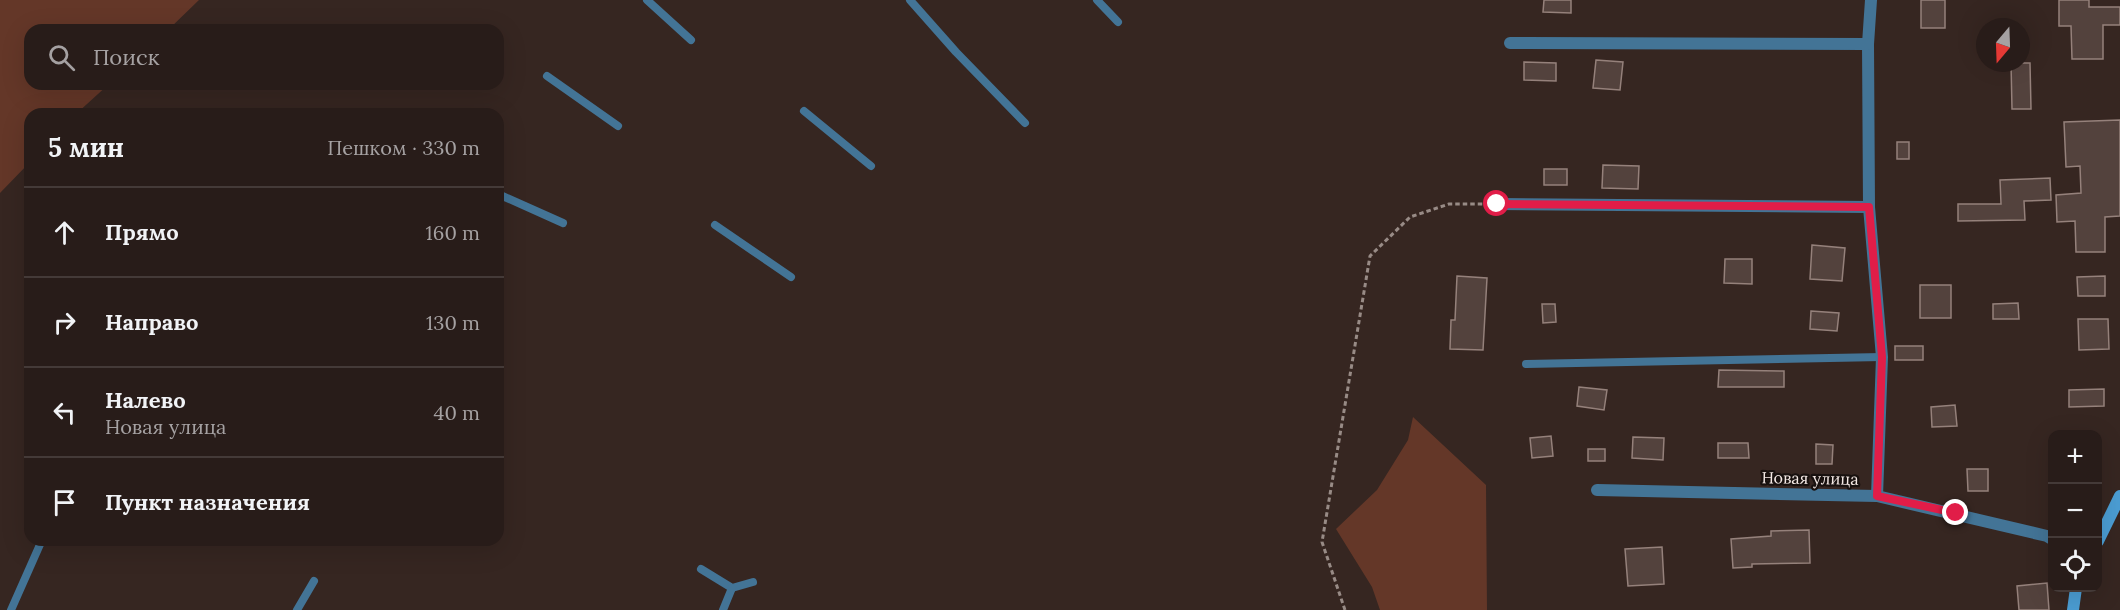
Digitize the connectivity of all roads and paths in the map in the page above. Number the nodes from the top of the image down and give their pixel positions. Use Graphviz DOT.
graph roads {
  1 [pos="647,0"];
  2 [pos="910,0"];
  3 [pos="1097,0"];
  4 [pos="1871,0"];
  5 [pos="1118,22"];
  6 [pos="691,40"];
  7 [pos="1510,43"];
  8 [pos="1868,44"];
  9 [pos="547,76"];
  10 [pos="804,111"];
  11 [pos="1025,123"];
  12 [pos="618,126"];
  13 [pos="871,166"];
  14 [pos="504,197"];
  15 [pos="1497,204"];
  16 [pos="1869,207"];
  17 [pos="563,223"];
  18 [pos="715,225"];
  19 [pos="791,277"];
  20 [pos="1882,357"];
  21 [pos="1526,364"];
  22 [pos="1597,490"];
  23 [pos="1877,496"];
  24 [pos="2120,496"];
  25 [pos="2050,538"];
  26 [pos="2099,538"];
  27 [pos="39,546"];
  28 [pos="701,569"];
  29 [pos="314,581"];
  30 [pos="753,582"];
  31 [pos="732,588"];
  32 [pos="2075,592"];
  33 [pos="11,610"];
  34 [pos="297,610"];
  35 [pos="723,610"];
  36 [pos="1345,610"];
  37 [pos="2073,610"];
  1 -- 6 [label="lane"];
  2 -- 11 [label="lane"];
  3 -- 5 [label="lane"];
  4 -- 8 [label="street"];
  7 -- 8 [label="street"];
  8 -- 16 [label="street"];
  9 -- 12 [label="lane"];
  10 -- 13 [label="lane"];
  14 -- 17 [label="lane"];
  15 -- 16 [label="street"];
  15 -- 36 [label="path"];
  16 -- 20 [label="street"];
  18 -- 19 [label="lane"];
  20 -- 21 [label="lane"];
  20 -- 23 [label="street"];
  22 -- 23 [label="street, Новая улица"];
  23 -- 25 [label="street, Новая улица"];
  24 -- 26 [label="main road"];
  27 -- 33 [label="lane"];
  28 -- 31 [label="lane"];
  29 -- 34 [label="lane"];
  30 -- 31 [label="lane"];
  31 -- 35 [label="lane"];
  32 -- 37 [label="main road"];
}
